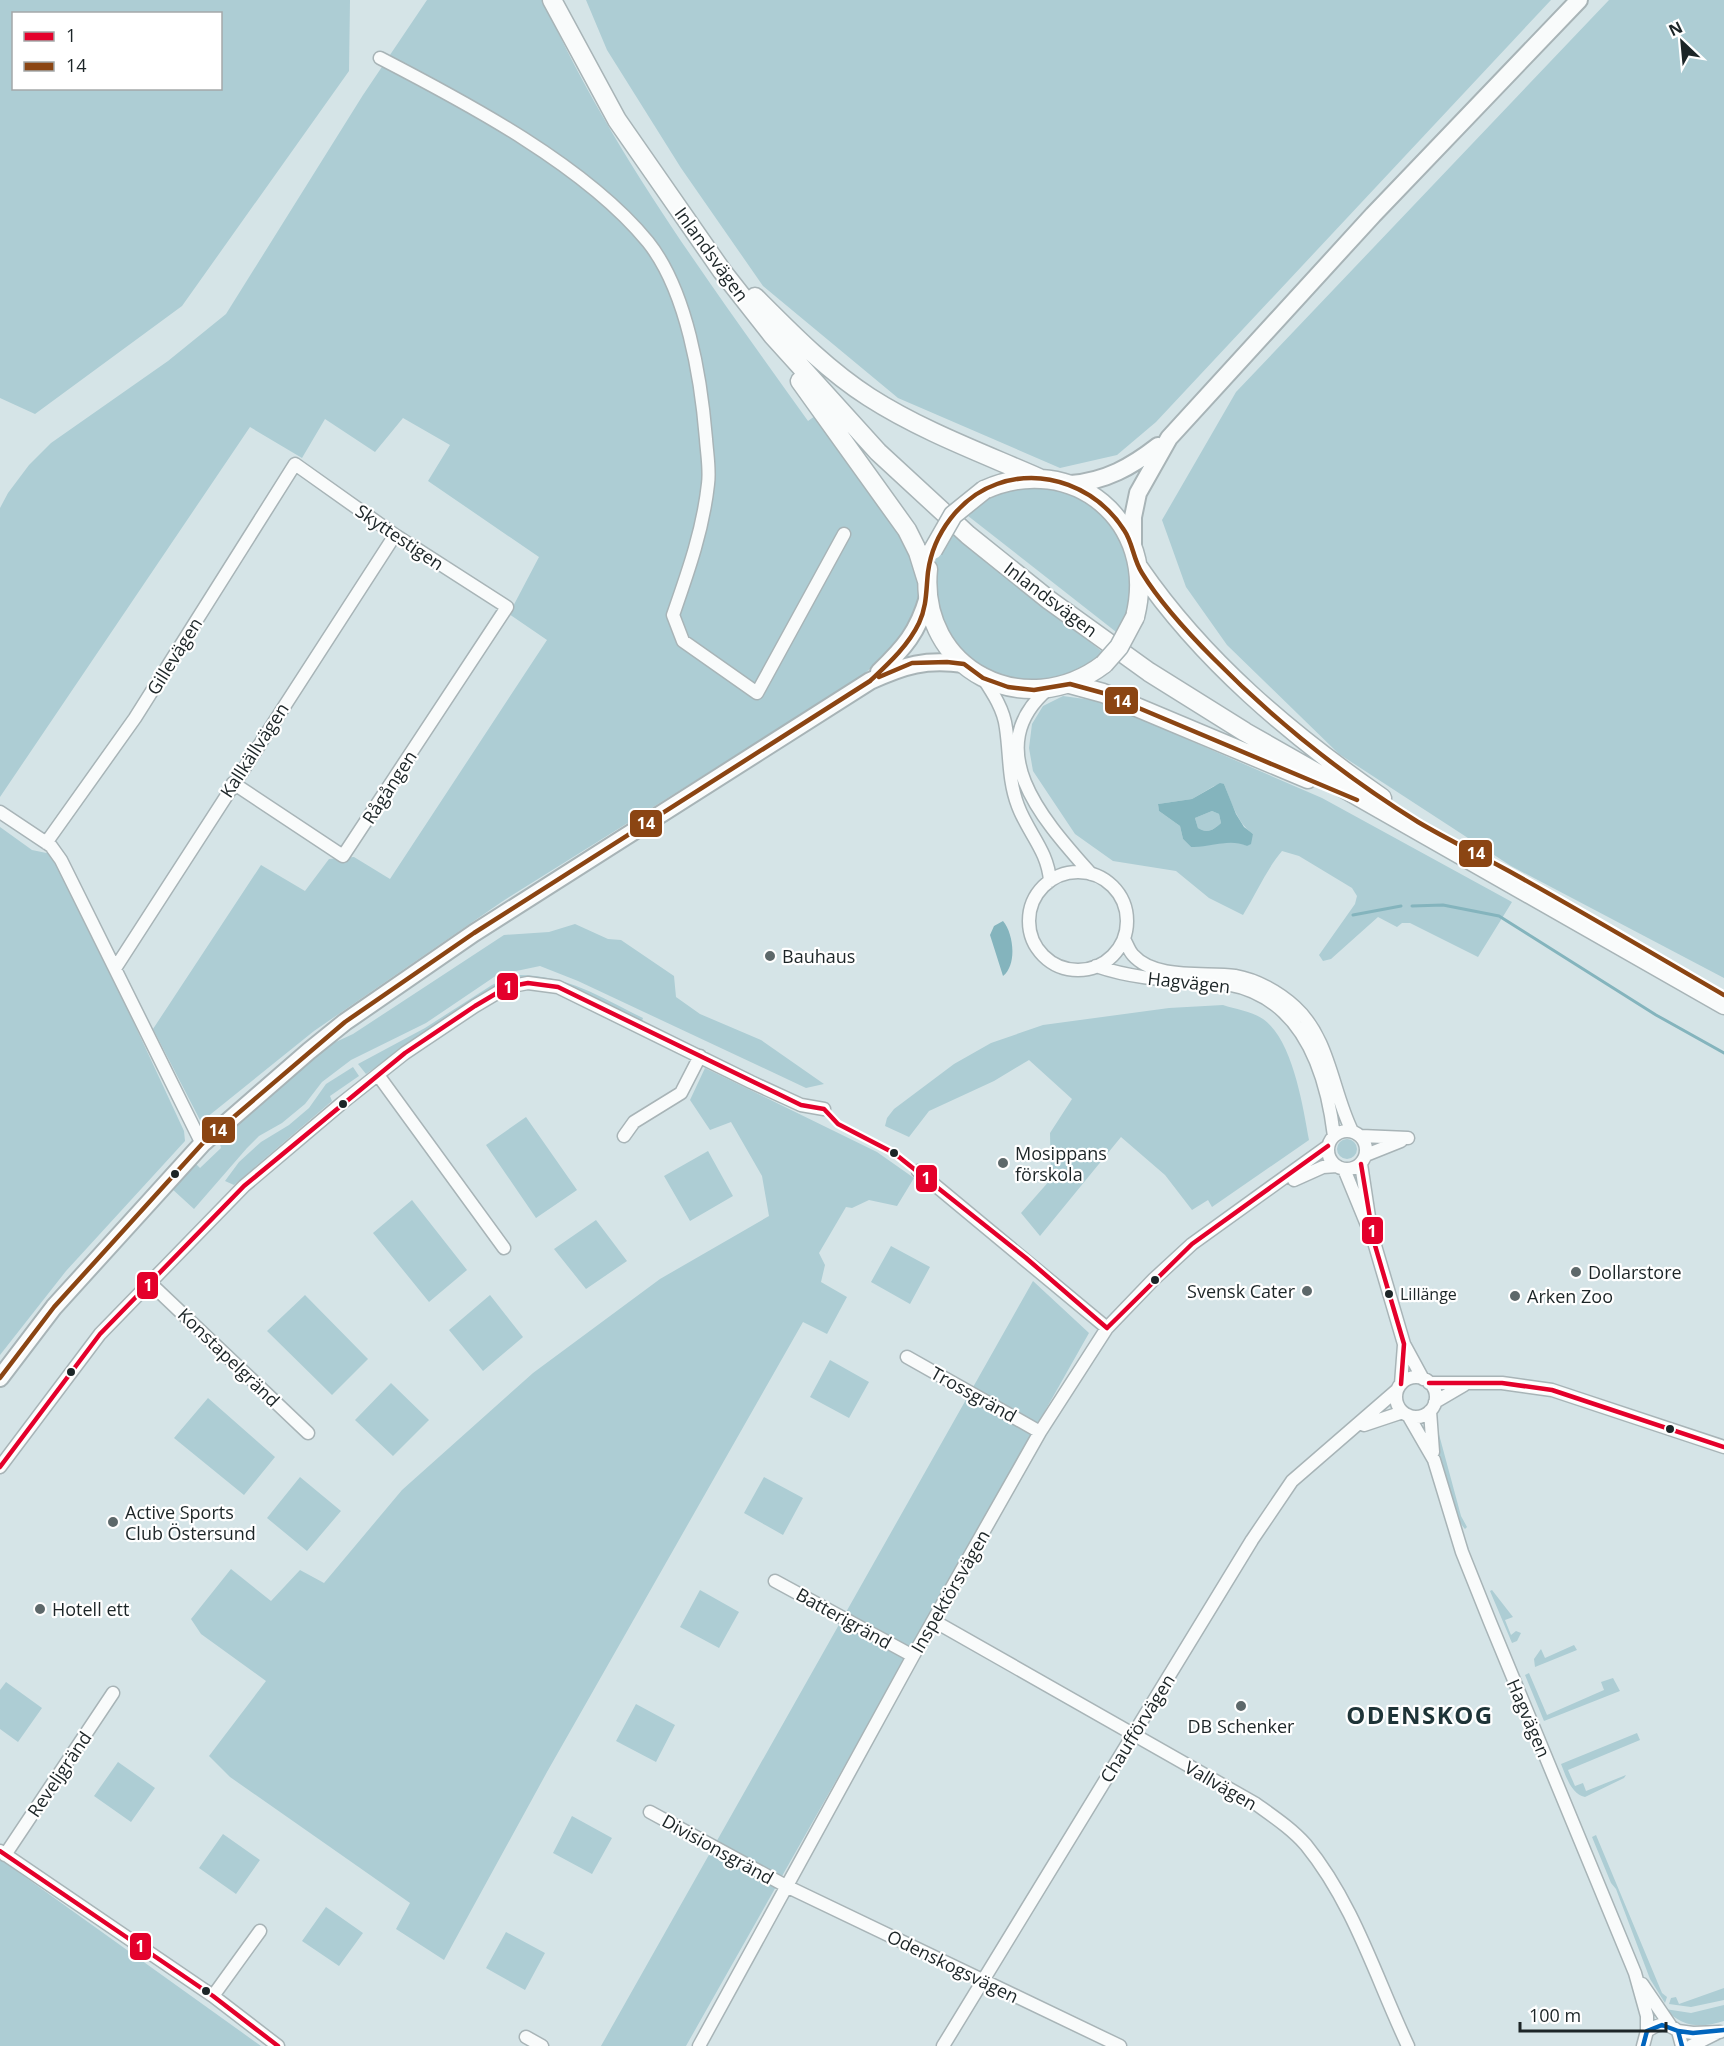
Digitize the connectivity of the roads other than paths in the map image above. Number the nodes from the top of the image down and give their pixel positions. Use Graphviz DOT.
graph roads {
  1 [pos="552,0"];
  2 [pos="564,0"];
  3 [pos="1579,0"];
  4 [pos="380,58"];
  5 [pos="723,272"];
  6 [pos="743,286"];
  7 [pos="1169,438"];
  8 [pos="295,464"];
  9 [pos="1040,478"];
  10 [pos="1071,484"];
  11 [pos="844,534"];
  12 [pos="395,535"];
  13 [pos="1132,544"];
  14 [pos="1139,568"];
  15 [pos="928,589"];
  16 [pos="507,607"];
  17 [pos="963,664"];
  18 [pos="983,678"];
  19 [pos="870,681"];
  20 [pos="1070,684"];
  21 [pos="1048,689"];
  22 [pos="233,783"];
  23 [pos="0,812"];
  24 [pos="1398,814"];
  25 [pos="46,843"];
  26 [pos="1091,874"];
  27 [pos="1050,881"];
  28 [pos="1124,939"];
  29 [pos="1096,966"];
  30 [pos="116,967"];
  31 [pos="1724,995"];
  32 [pos="1724,1005"];
  33 [pos="700,1056"];
  34 [pos="378,1075"];
  35 [pos="824,1109"];
  36 [pos="1357,1134"];
  37 [pos="624,1136"];
  38 [pos="1331,1141"];
  39 [pos="202,1144"];
  40 [pos="1363,1160"];
  41 [pos="1341,1167"];
  42 [pos="918,1171"];
  43 [pos="1268,1191"];
  44 [pos="1374,1242"];
  45 [pos="504,1248"];
  46 [pos="148,1282"];
  47 [pos="1107,1328"];
  48 [pos="1404,1344"];
  49 [pos="907,1357"];
  50 [pos="0,1378"];
  51 [pos="1426,1381"];
  52 [pos="1465,1384"];
  53 [pos="1399,1387"];
  54 [pos="1432,1407"];
  55 [pos="1406,1414"];
  56 [pos="1355,1428"];
  57 [pos="1040,1432"];
  58 [pos="308,1433"];
  59 [pos="1724,1448"];
  60 [pos="1434,1460"];
  61 [pos="0,1467"];
  62 [pos="775,1581"];
  63 [pos="934,1621"];
  64 [pos="913,1656"];
  65 [pos="113,1694"];
  66 [pos="1132,1735"];
  67 [pos="650,1812"];
  68 [pos="2,1853"];
  69 [pos="786,1886"];
  70 [pos="260,1931"];
  71 [pos="1635,1973"];
  72 [pos="984,1981"];
  73 [pos="213,1996"];
  74 [pos="1674,2028"];
  75 [pos="1722,2031"];
  76 [pos="526,2037"];
  77 [pos="1643,2042"];
  78 [pos="278,2046"];
  79 [pos="542,2046"];
  80 [pos="699,2046"];
  81 [pos="943,2046"];
  82 [pos="1120,2046"];
  83 [pos="1408,2046"];
  84 [pos="1682,2046"];
  85 [pos="1691,2046"];
  1 -- 5 [label="highway, Inlandsvägen"];
  2 -- 6 [label="highway, Inlandsvägen"];
  3 -- 7 [label="main road"];
  4 -- 11 [label="street"];
  5 -- 15 [label="highway"];
  5 -- 24 [label="highway, Inlandsvägen"];
  6 -- 9 [label="highway"];
  6 -- 24 [label="highway, Inlandsvägen"];
  7 -- 10 [label="main road"];
  7 -- 13 [label="main road"];
  8 -- 12 [label="street, Skyttestigen"];
  8 -- 25 [label="street, Gillevägen"];
  9 -- 10 [label="highway"];
  9 -- 15 [label="highway, bridge"];
  10 -- 13 [label="highway"];
  12 -- 16 [label="street, Skyttestigen"];
  12 -- 22 [label="street, Kallkällvägen"];
  13 -- 14 [label="highway"];
  14 -- 20 [label="highway, bridge"];
  14 -- 24 [label="highway"];
  15 -- 17 [label="highway"];
  15 -- 19 [label="main road"];
  16 -- 22 [label="street, Rågången"];
  17 -- 18 [label="highway"];
  17 -- 19 [label="main road"];
  18 -- 21 [label="highway"];
  18 -- 27 [label="street"];
  19 -- 39 [label="main road"];
  20 -- 21 [label="highway"];
  20 -- 24 [label="highway"];
  21 -- 26 [label="street"];
  22 -- 30 [label="street, Kallkällvägen"];
  23 -- 25 [label="street"];
  24 -- 31 [label="highway, Inlandsvägen"];
  24 -- 32 [label="highway, Inlandsvägen"];
  25 -- 30 [label="street"];
  26 -- 27 [label="street"];
  26 -- 28 [label="street"];
  27 -- 29 [label="street"];
  28 -- 29 [label="street"];
  28 -- 36 [label="street, Hagvägen"];
  29 -- 38 [label="street, Hagvägen"];
  30 -- 39 [label="street"];
  33 -- 34 [label="street"];
  33 -- 35 [label="street"];
  33 -- 37 [label="street"];
  34 -- 45 [label="street"];
  34 -- 46 [label="street"];
  36 -- 38 [label="street"];
  36 -- 40 [label="street"];
  36 -- 40 [label="street"];
  38 -- 41 [label="street"];
  38 -- 43 [label="street, Inspektörsvägen"];
  39 -- 50 [label="main road"];
  40 -- 41 [label="street"];
  40 -- 44 [label="street"];
  41 -- 43 [label="street, Inspektörsvägen"];
  41 -- 44 [label="street"];
  42 -- 47 [label="street"];
  43 -- 47 [label="street, Inspektörsvägen"];
  44 -- 48 [label="street"];
  46 -- 58 [label="street, Konstapelgränd"];
  46 -- 61 [label="street"];
  47 -- 57 [label="street, Inspektörsvägen"];
  48 -- 51 [label="street"];
  48 -- 53 [label="street"];
  49 -- 57 [label="street, Trossgränd"];
  51 -- 52 [label="street"];
  51 -- 53 [label="street"];
  51 -- 54 [label="street"];
  52 -- 54 [label="street"];
  52 -- 59 [label="street"];
  53 -- 55 [label="street"];
  53 -- 56 [label="street, Chaufförvägen"];
  54 -- 55 [label="street"];
  54 -- 60 [label="street, Hagvägen"];
  55 -- 56 [label="street, Chaufförvägen"];
  55 -- 60 [label="street, Hagvägen"];
  56 -- 66 [label="street, Chaufförvägen"];
  57 -- 63 [label="street, Inspektörsvägen"];
  60 -- 71 [label="street, Hagvägen"];
  62 -- 64 [label="street, Batterigränd"];
  63 -- 64 [label="street, Inspektörsvägen"];
  63 -- 66 [label="street, Vallvägen"];
  64 -- 69 [label="street, Inspektörsvägen"];
  65 -- 68 [label="street, Reveljgränd"];
  66 -- 72 [label="street, Chaufförvägen"];
  66 -- 83 [label="street, Vallvägen"];
  67 -- 69 [label="street, Divisionsgränd"];
  68 -- 73 [label="street"];
  69 -- 72 [label="street, Odenskogsvägen"];
  69 -- 80 [label="street, Inspektörsvägen"];
  70 -- 73 [label="street"];
  71 -- 74 [label="street, Hagvägen"];
  71 -- 77 [label="street, Hagvägen"];
  72 -- 81 [label="street, Chaufförvägen"];
  72 -- 82 [label="street, Odenskogsvägen"];
  73 -- 78 [label="street"];
  74 -- 75 [label="street"];
  74 -- 77 [label="street"];
  74 -- 84 [label="street, Hagvägen"];
  75 -- 85 [label="street"];
  76 -- 79 [label="street"];
}
